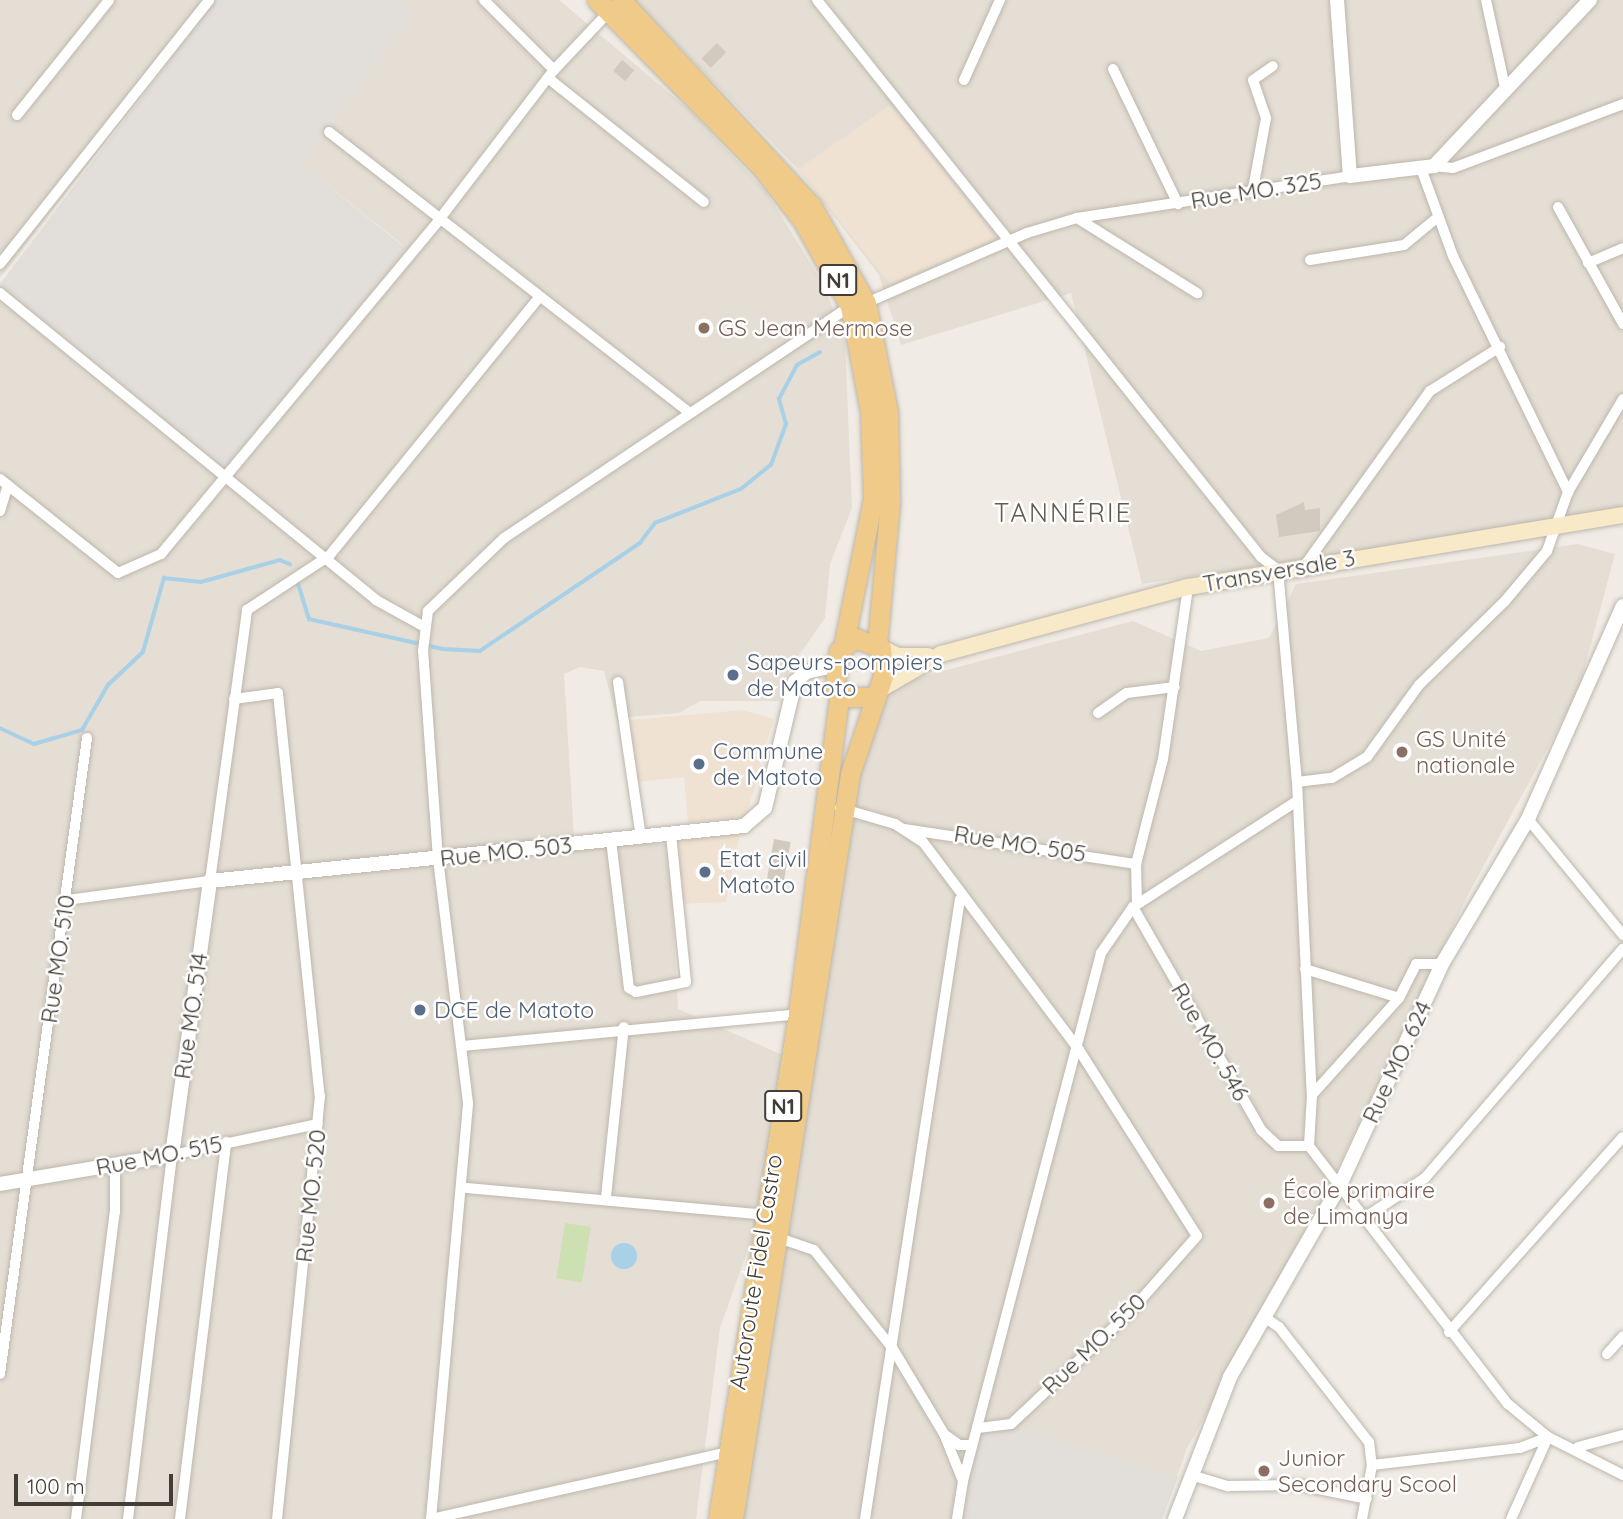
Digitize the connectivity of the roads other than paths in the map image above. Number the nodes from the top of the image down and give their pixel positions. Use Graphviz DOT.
graph roads {
  1 [pos="109,0"];
  2 [pos="209,0"];
  3 [pos="484,0"];
  4 [pos="817,0"];
  5 [pos="1000,0"];
  6 [pos="1337,0"];
  7 [pos="1486,0"];
  8 [pos="1590,0"];
  9 [pos="608,5"];
  10 [pos="1273,66"];
  11 [pos="1113,69"];
  12 [pos="551,74"];
  13 [pos="964,80"];
  14 [pos="1505,87"];
  15 [pos="1623,104"];
  16 [pos="17,115"];
  17 [pos="329,132"];
  18 [pos="1428,168"];
  19 [pos="1350,176"];
  20 [pos="1253,189"];
  21 [pos="704,202"];
  22 [pos="1178,204"];
  23 [pos="1558,207"];
  24 [pos="1438,217"];
  25 [pos="1077,218"];
  26 [pos="438,221"];
  27 [pos="1011,239"];
  28 [pos="1623,248"];
  29 [pos="1310,260"];
  30 [pos="1588,263"];
  31 [pos="0,264"];
  32 [pos="0,293"];
  33 [pos="1197,293"];
  34 [pos="539,298"];
  35 [pos="858,304"];
  36 [pos="1623,324"];
  37 [pos="1500,347"];
  38 [pos="1623,399"];
  39 [pos="687,411"];
  40 [pos="227,480"];
  41 [pos="4,482"];
  42 [pos="1568,492"];
  43 [pos="0,511"];
  44 [pos="1623,515"];
  45 [pos="1559,525"];
  46 [pos="329,555"];
  47 [pos="1305,565"];
  48 [pos="1278,570"];
  49 [pos="1188,587"];
  50 [pos="1622,615"];
  51 [pos="423,626"];
  52 [pos="844,643"];
  53 [pos="879,646"];
  54 [pos="941,654"];
  55 [pos="835,666"];
  56 [pos="618,682"];
  57 [pos="1175,687"];
  58 [pos="840,692"];
  59 [pos="876,694"];
  60 [pos="234,699"];
  61 [pos="1098,713"];
  62 [pos="88,737"];
  63 [pos="1297,782"];
  64 [pos="1295,802"];
  65 [pos="836,807"];
  66 [pos="1528,819"];
  67 [pos="903,828"];
  68 [pos="671,834"];
  69 [pos="641,837"];
  70 [pos="611,840"];
  71 [pos="438,859"];
  72 [pos="1136,864"];
  73 [pos="297,872"];
  74 [pos="210,881"];
  75 [pos="960,899"];
  76 [pos="67,900"];
  77 [pos="1135,905"];
  78 [pos="1623,935"];
  79 [pos="1623,949"];
  80 [pos="1443,964"];
  81 [pos="1305,969"];
  82 [pos="1399,998"];
  83 [pos="798,1014"];
  84 [pos="624,1027"];
  85 [pos="462,1046"];
  86 [pos="1079,1050"];
  87 [pos="1312,1095"];
  88 [pos="318,1124"];
  89 [pos="1623,1138"];
  90 [pos="226,1142"];
  91 [pos="1309,1146"];
  92 [pos="172,1155"];
  93 [pos="115,1166"];
  94 [pos="27,1180"];
  95 [pos="0,1184"];
  96 [pos="1340,1185"];
  97 [pos="466,1188"];
  98 [pos="606,1197"];
  99 [pos="766,1215"];
  100 [pos="1364,1218"];
  101 [pos="779,1238"];
  102 [pos="1264,1317"];
  103 [pos="1449,1332"];
  104 [pos="1623,1336"];
  105 [pos="893,1349"];
  106 [pos="1607,1354"];
  107 [pos="0,1374"];
  108 [pos="977,1429"];
  109 [pos="944,1434"];
  110 [pos="1623,1435"];
  111 [pos="1548,1437"];
  112 [pos="972,1445"];
  113 [pos="1578,1447"];
  114 [pos="729,1452"];
  115 [pos="1372,1465"];
  116 [pos="1191,1475"];
  117 [pos="1623,1475"];
  118 [pos="962,1481"];
  119 [pos="1367,1499"];
  120 [pos="1513,1517"];
  121 [pos="76,1519"];
  122 [pos="128,1519"];
  123 [pos="180,1519"];
  124 [pos="278,1519"];
  125 [pos="431,1519"];
  126 [pos="718,1519"];
  127 [pos="733,1519"];
  128 [pos="865,1519"];
  129 [pos="957,1519"];
  130 [pos="1175,1519"];
  131 [pos="1362,1519"];
  1 -- 16 [label="street"];
  2 -- 31 [label="street"];
  3 -- 12 [label="street"];
  4 -- 27 [label="street"];
  5 -- 13 [label="street"];
  6 -- 19 [label="street"];
  7 -- 14 [label="street"];
  8 -- 14 [label="street"];
  9 -- 12 [label="street"];
  9 -- 35 [label="highway, N1"];
  10 -- 20 [label="street"];
  11 -- 22 [label="street"];
  12 -- 21 [label="street"];
  12 -- 26 [label="street"];
  14 -- 18 [label="street"];
  15 -- 18 [label="street"];
  17 -- 26 [label="street"];
  18 -- 19 [label="street, Rue MO. 325"];
  18 -- 24 [label="street"];
  19 -- 20 [label="street, Rue MO. 325"];
  20 -- 22 [label="street, Rue MO. 325"];
  22 -- 25 [label="street, Rue MO. 325"];
  23 -- 30 [label="street"];
  24 -- 29 [label="street"];
  24 -- 37 [label="street"];
  25 -- 27 [label="street, Rue MO. 325"];
  25 -- 33 [label="street"];
  26 -- 34 [label="street"];
  26 -- 40 [label="street"];
  27 -- 35 [label="street, Rue MO. 325"];
  27 -- 48 [label="street"];
  28 -- 30 [label="street"];
  30 -- 36 [label="street"];
  32 -- 40 [label="street"];
  34 -- 39 [label="street"];
  34 -- 46 [label="street, Rue MO. 514"];
  35 -- 39 [label="street, Rue MO. 325"];
  35 -- 52 [label="highway, N1"];
  35 -- 53 [label="highway, N1"];
  37 -- 42 [label="street"];
  37 -- 47 [label="street"];
  38 -- 42 [label="street"];
  39 -- 51 [label="street, Rue MO. 325"];
  40 -- 41 [label="street"];
  40 -- 46 [label="street"];
  41 -- 43 [label="street"];
  42 -- 45 [label="street"];
  44 -- 45 [label="main road, Transversale 3"];
  45 -- 47 [label="main road, Transversale 3"];
  45 -- 63 [label="street"];
  46 -- 51 [label="street"];
  46 -- 60 [label="street, Rue MO. 514"];
  47 -- 48 [label="main road, Transversale 3"];
  48 -- 49 [label="main road, Transversale 3"];
  48 -- 63 [label="street"];
  49 -- 54 [label="main road, Transversale 3"];
  49 -- 57 [label="street"];
  50 -- 66 [label="street, Rue MO. 624"];
  51 -- 71 [label="street"];
  52 -- 53 [label="highway"];
  52 -- 55 [label="highway"];
  53 -- 54 [label="main road, Transversale 3"];
  53 -- 59 [label="highway"];
  54 -- 59 [label="main road, Transversale 3"];
  55 -- 58 [label="highway"];
  55 -- 68 [label="street, Rue MO. 503"];
  56 -- 69 [label="street"];
  57 -- 61 [label="street"];
  57 -- 72 [label="street"];
  58 -- 59 [label="highway"];
  58 -- 65 [label="highway, Autoroute Fidel Castro / N1"];
  59 -- 65 [label="highway, Autoroute Fidel Castro / N1"];
  60 -- 73 [label="street, Rue MO. 520"];
  60 -- 74 [label="street, Rue MO. 514"];
  62 -- 76 [label="street, Rue MO. 510"];
  63 -- 64 [label="street"];
  64 -- 77 [label="street"];
  64 -- 81 [label="street"];
  65 -- 67 [label="street"];
  65 -- 83 [label="highway, Autoroute Fidel Castro / N1"];
  65 -- 101 [label="highway, Autoroute Fidel Castro / N1"];
  66 -- 78 [label="street"];
  66 -- 80 [label="street, Rue MO. 624"];
  67 -- 72 [label="street, Rue MO. 505"];
  67 -- 75 [label="street"];
  68 -- 69 [label="street, Rue MO. 503"];
  68 -- 70 [label="street"];
  69 -- 70 [label="street, Rue MO. 503"];
  70 -- 71 [label="street, Rue MO. 503"];
  71 -- 73 [label="street, Rue MO. 503"];
  71 -- 85 [label="street"];
  72 -- 77 [label="street"];
  73 -- 74 [label="street, Rue MO. 503"];
  73 -- 88 [label="street, Rue MO. 520"];
  74 -- 76 [label="street, Rue MO. 503"];
  74 -- 92 [label="street, Rue MO. 514"];
  75 -- 86 [label="street"];
  75 -- 105 [label="street"];
  76 -- 94 [label="street, Rue MO. 510"];
  77 -- 86 [label="street"];
  77 -- 91 [label="street, Rue MO. 546"];
  79 -- 100 [label="street"];
  80 -- 82 [label="street"];
  80 -- 96 [label="street, Rue MO. 624"];
  81 -- 82 [label="street"];
  81 -- 87 [label="street"];
  82 -- 87 [label="street"];
  83 -- 84 [label="street"];
  83 -- 99 [label="highway, Autoroute Fidel Castro / N1"];
  84 -- 85 [label="street"];
  84 -- 98 [label="street"];
  85 -- 97 [label="street"];
  86 -- 108 [label="street"];
  86 -- 108 [label="street, Rue MO. 550"];
  87 -- 91 [label="street"];
  88 -- 90 [label="street, Rue MO. 515"];
  88 -- 124 [label="street, Rue MO. 520"];
  89 -- 103 [label="street"];
  90 -- 92 [label="street, Rue MO. 515"];
  90 -- 123 [label="street"];
  91 -- 96 [label="street"];
  92 -- 93 [label="street, Rue MO. 515"];
  92 -- 122 [label="street, Rue MO. 514"];
  93 -- 94 [label="street, Rue MO. 515"];
  93 -- 121 [label="street"];
  94 -- 95 [label="street, Rue MO. 515"];
  94 -- 107 [label="street, Rue MO. 510"];
  96 -- 100 [label="street"];
  96 -- 102 [label="street, Rue MO. 624"];
  97 -- 98 [label="street"];
  97 -- 125 [label="street"];
  98 -- 99 [label="street"];
  99 -- 114 [label="highway, Autoroute Fidel Castro / N1"];
  100 -- 103 [label="street"];
  101 -- 105 [label="street"];
  101 -- 127 [label="highway, Autoroute Fidel Castro / N1"];
  102 -- 115 [label="street"];
  102 -- 116 [label="street, Rue MO. 624"];
  103 -- 111 [label="street"];
  104 -- 106 [label="street"];
  105 -- 109 [label="street"];
  105 -- 128 [label="street"];
  108 -- 112 [label="street"];
  109 -- 112 [label="street"];
  109 -- 118 [label="street"];
  110 -- 113 [label="street"];
  111 -- 113 [label="street"];
  111 -- 115 [label="street"];
  111 -- 120 [label="street"];
  112 -- 118 [label="street"];
  113 -- 117 [label="street"];
  114 -- 125 [label="street"];
  114 -- 126 [label="highway, Autoroute Fidel Castro / N1"];
  115 -- 119 [label="street"];
  116 -- 119 [label="street"];
  116 -- 130 [label="street, Rue MO. 624"];
  118 -- 129 [label="street"];
  119 -- 131 [label="street"];
}
